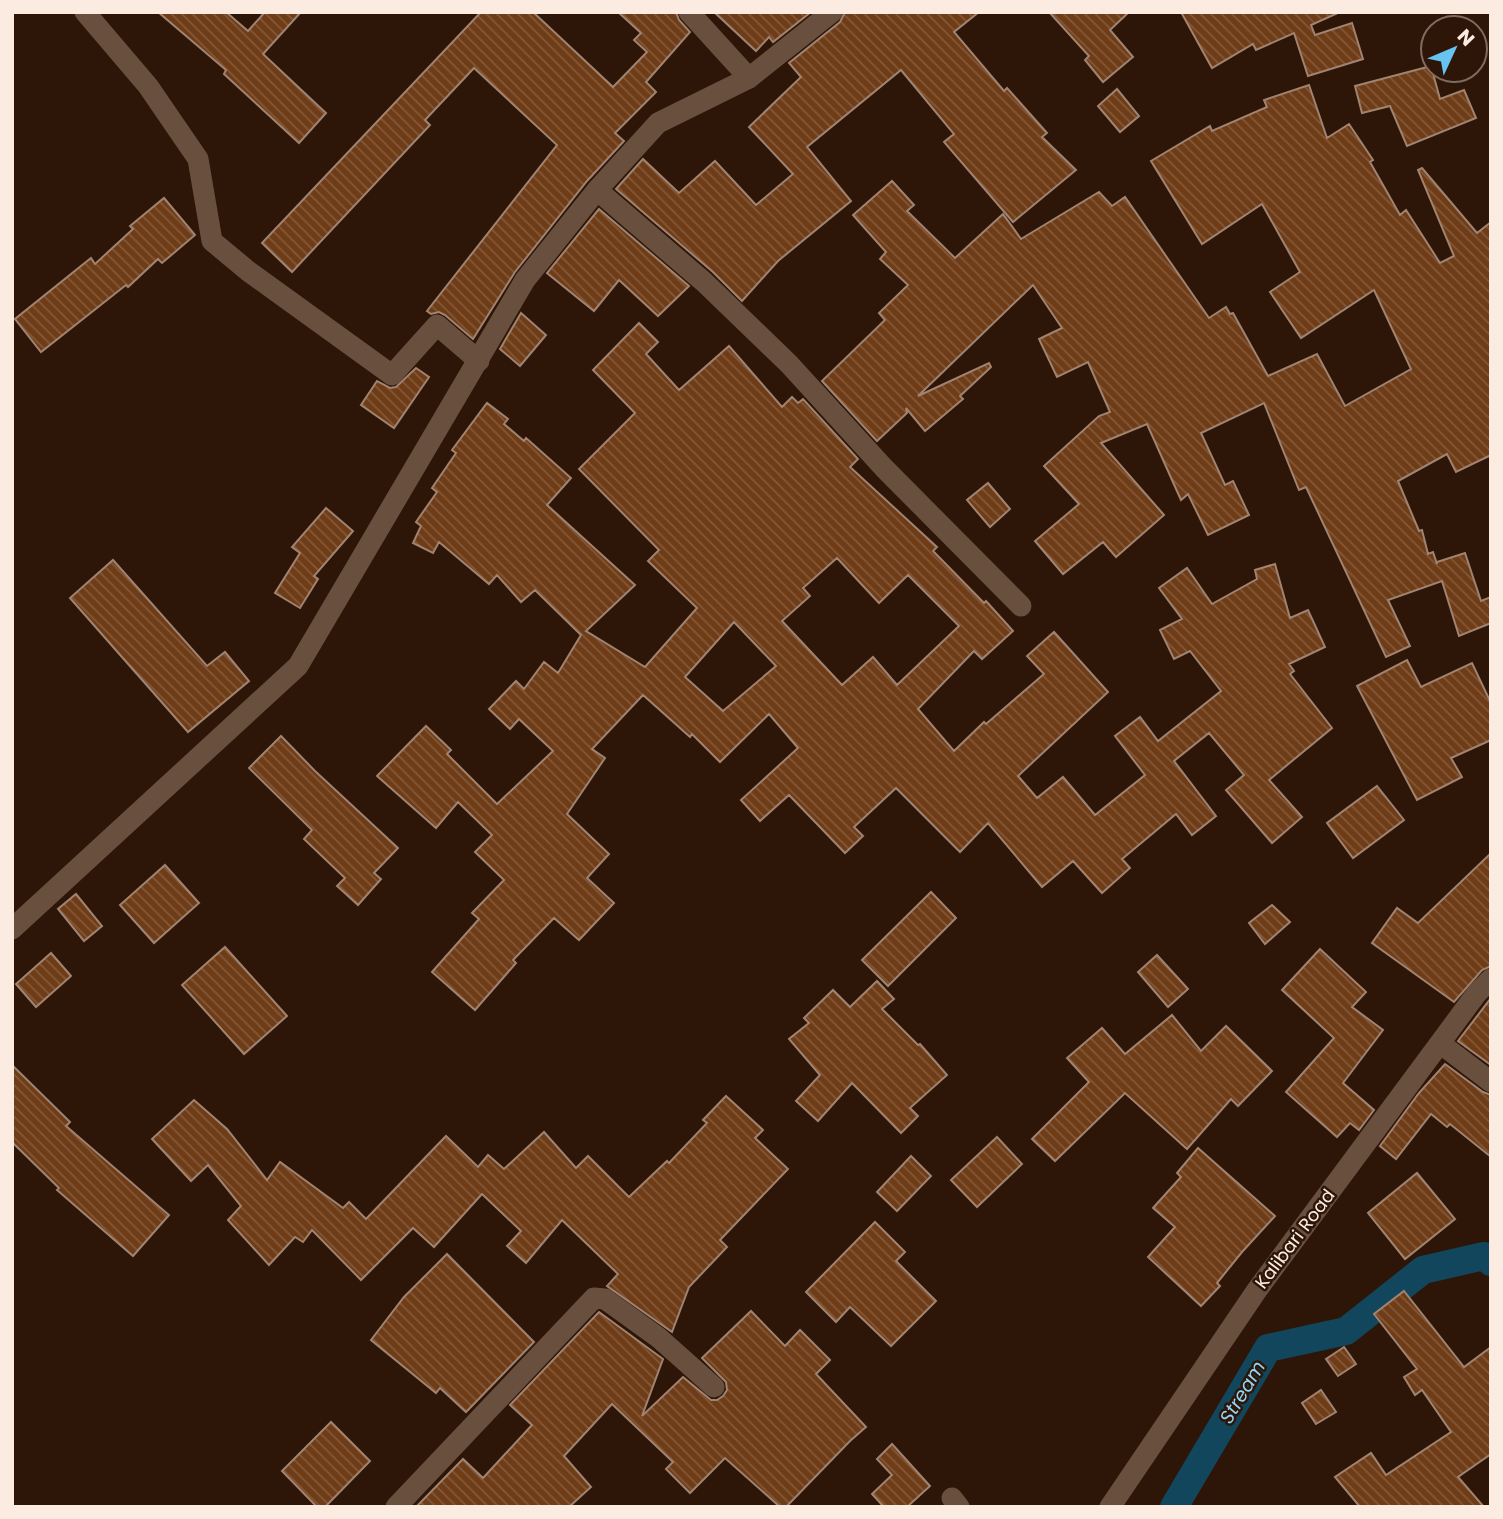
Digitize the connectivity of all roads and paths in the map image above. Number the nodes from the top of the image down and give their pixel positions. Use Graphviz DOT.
graph roads {
  1 [pos="85,12"];
  2 [pos="689,12"];
  3 [pos="832,12"];
  4 [pos="749,78"];
  5 [pos="597,190"];
  6 [pos="479,361"];
  7 [pos="1021,606"];
  8 [pos="12,929"];
  9 [pos="1491,979"];
  10 [pos="1441,1044"];
  11 [pos="1491,1082"];
  12 [pos="714,1387"];
  13 [pos="396,1507"];
  14 [pos="1110,1507"];
  1 -- 6 [label="street"];
  2 -- 4 [label="street"];
  3 -- 4 [label="street"];
  4 -- 5 [label="street"];
  5 -- 6 [label="street"];
  5 -- 7 [label="street"];
  6 -- 8 [label="street"];
  9 -- 10 [label="street, Kalibari Road"];
  10 -- 11 [label="street"];
  10 -- 14 [label="street, Kalibari Road"];
  12 -- 13 [label="street"];
}
